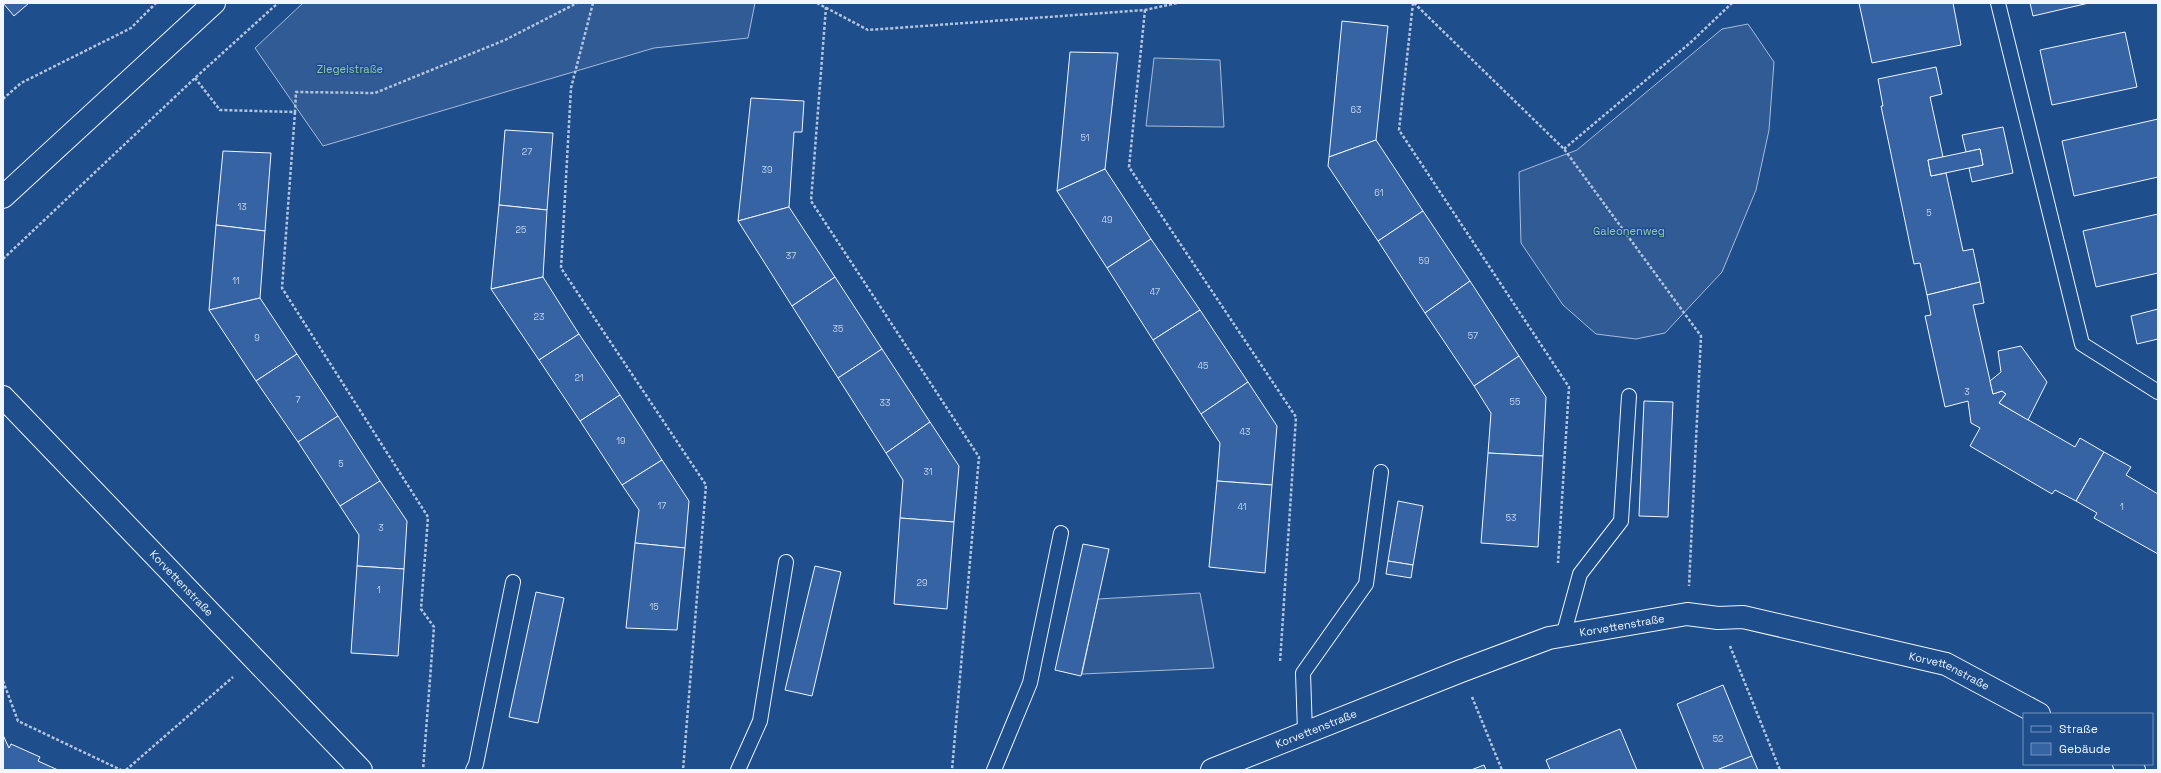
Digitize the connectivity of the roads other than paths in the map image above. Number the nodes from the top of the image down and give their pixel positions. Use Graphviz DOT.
graph roads {
  1 [pos="214,3"];
  2 [pos="1998,3"];
  3 [pos="3,197"];
  4 [pos="2158,392"];
  5 [pos="1629,396"];
  6 [pos="3,397"];
  7 [pos="1381,472"];
  8 [pos="1061,533"];
  9 [pos="786,562"];
  10 [pos="513,582"];
  11 [pos="1563,636"];
  12 [pos="2037,713"];
  13 [pos="1305,732"];
  14 [pos="361,770"];
  15 [pos="473,770"];
  16 [pos="738,770"];
  17 [pos="994,770"];
  18 [pos="1212,770"];
  1 -- 3 [label="street"];
  2 -- 4 [label="lane"];
  5 -- 11 [label="lane"];
  6 -- 14 [label="street, Korvettenstraße"];
  7 -- 13 [label="lane"];
  8 -- 17 [label="lane"];
  9 -- 16 [label="lane"];
  10 -- 15 [label="lane"];
  11 -- 12 [label="street, Korvettenstraße"];
  11 -- 13 [label="street, Korvettenstraße"];
  13 -- 18 [label="street, Korvettenstraße"];
}
